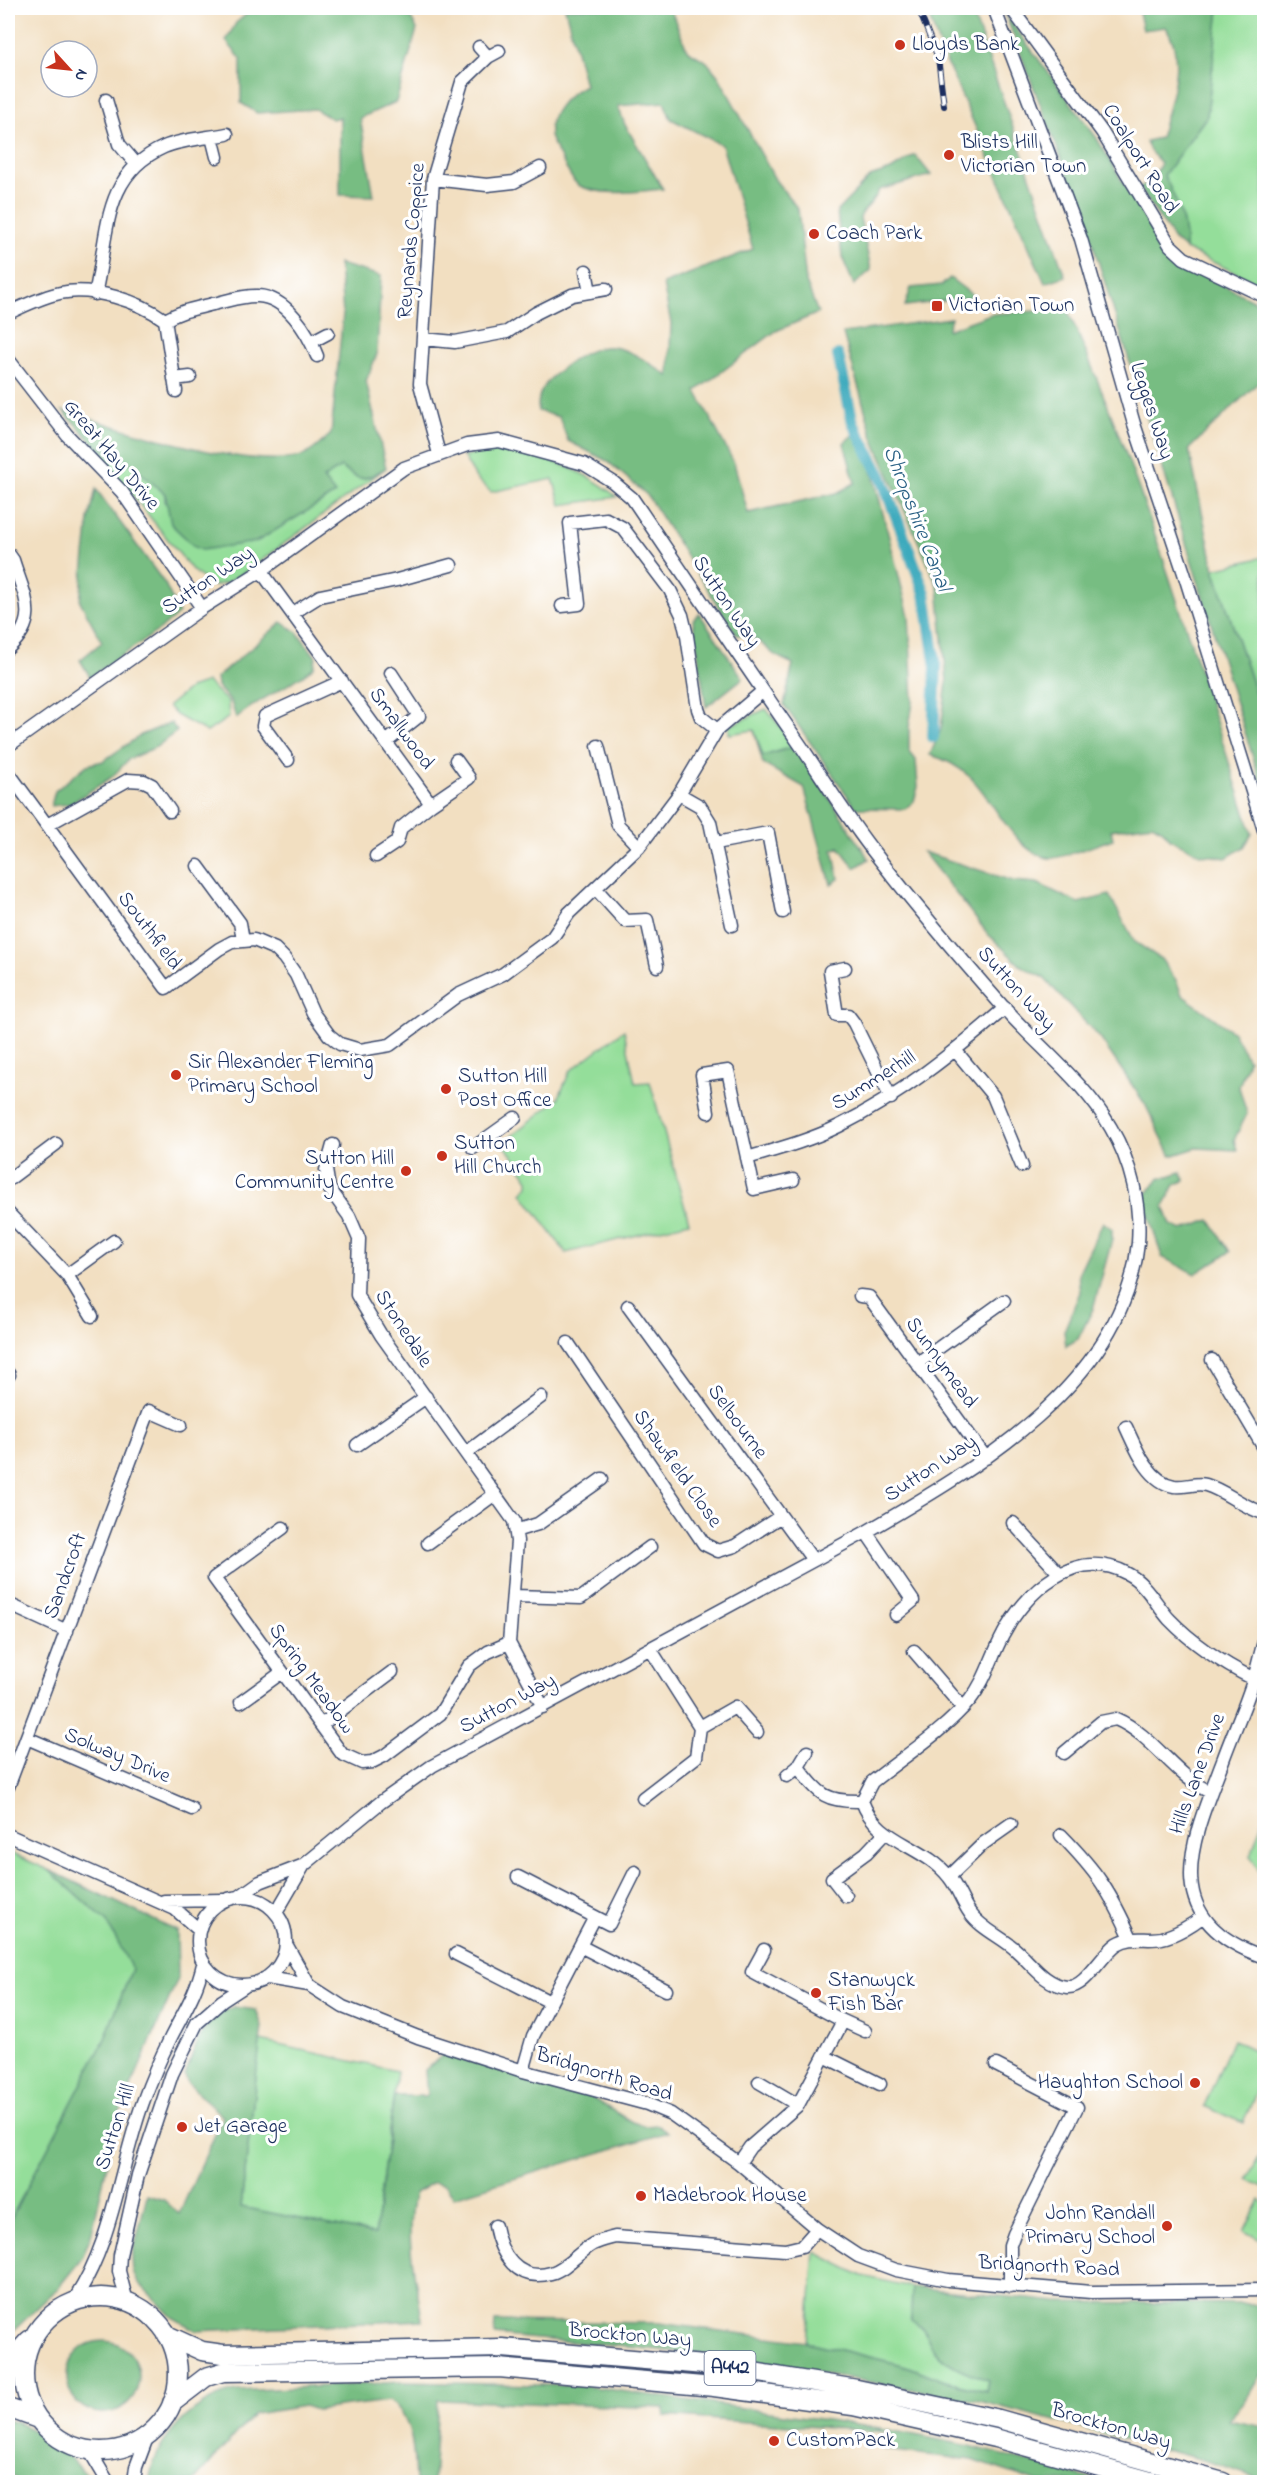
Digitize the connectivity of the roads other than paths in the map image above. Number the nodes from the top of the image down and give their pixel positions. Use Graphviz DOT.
graph roads {
  1 [pos="994,8"];
  2 [pos="1011,8"];
  3 [pos="479,47"];
  4 [pos="499,51"];
  5 [pos="488,57"];
  6 [pos="106,100"];
  7 [pos="227,134"];
  8 [pos="212,137"];
  9 [pos="217,157"];
  10 [pos="136,164"];
  11 [pos="540,168"];
  12 [pos="433,178"];
  13 [pos="586,271"];
  14 [pos="606,289"];
  15 [pos="590,292"];
  16 [pos="96,294"];
  17 [pos="1264,296"];
  18 [pos="8,313"];
  19 [pos="165,320"];
  20 [pos="328,333"];
  21 [pos="423,339"];
  22 [pos="311,342"];
  23 [pos="317,356"];
  24 [pos="10,368"];
  25 [pos="190,377"];
  26 [pos="439,454"];
  27 [pos="8,553"];
  28 [pos="451,565"];
  29 [pos="261,571"];
  30 [pos="562,606"];
  31 [pos="202,608"];
  32 [pos="293,613"];
  33 [pos="8,648"];
  34 [pos="391,673"];
  35 [pos="342,681"];
  36 [pos="763,691"];
  37 [pos="717,730"];
  38 [pos="386,742"];
  39 [pos="8,746"];
  40 [pos="598,746"];
  41 [pos="288,760"];
  42 [pos="456,760"];
  43 [pos="8,772"];
  44 [pos="679,794"];
  45 [pos="431,804"];
  46 [pos="170,811"];
  47 [pos="47,825"];
  48 [pos="1264,830"];
  49 [pos="716,843"];
  50 [pos="639,847"];
  51 [pos="376,856"];
  52 [pos="198,866"];
  53 [pos="597,890"];
  54 [pos="783,912"];
  55 [pos="732,925"];
  56 [pos="243,940"];
  57 [pos="657,966"];
  58 [pos="845,968"];
  59 [pos="1005,1008"];
  60 [pos="956,1050"];
  61 [pos="891,1098"];
  62 [pos="708,1112"];
  63 [pos="515,1118"];
  64 [pos="56,1144"];
  65 [pos="333,1145"];
  66 [pos="472,1148"];
  67 [pos="747,1158"];
  68 [pos="1022,1166"];
  69 [pos="8,1180"];
  70 [pos="793,1180"];
  71 [pos="8,1213"];
  72 [pos="114,1241"];
  73 [pos="67,1275"];
  74 [pos="860,1296"];
  75 [pos="1004,1300"];
  76 [pos="628,1306"];
  77 [pos="92,1316"];
  78 [pos="568,1343"];
  79 [pos="1212,1360"];
  80 [pos="919,1362"];
  81 [pos="541,1396"];
  82 [pos="426,1397"];
  83 [pos="181,1425"];
  84 [pos="1126,1427"];
  85 [pos="357,1445"];
  86 [pos="1264,1448"];
  87 [pos="466,1453"];
  88 [pos="986,1458"];
  89 [pos="603,1479"];
  90 [pos="495,1494"];
  91 [pos="1264,1513"];
  92 [pos="781,1516"];
  93 [pos="1013,1523"];
  94 [pos="283,1528"];
  95 [pos="518,1530"];
  96 [pos="866,1532"];
  97 [pos="428,1543"];
  98 [pos="650,1547"];
  99 [pos="813,1560"];
  100 [pos="1058,1572"];
  101 [pos="514,1596"];
  102 [pos="8,1604"];
  103 [pos="896,1614"];
  104 [pos="67,1631"];
  105 [pos="1264,1642"];
  106 [pos="509,1643"];
  107 [pos="651,1650"];
  108 [pos="914,1651"];
  109 [pos="392,1672"];
  110 [pos="281,1673"];
  111 [pos="1254,1679"];
  112 [pos="241,1702"];
  113 [pos="543,1707"];
  114 [pos="963,1708"];
  115 [pos="321,1725"];
  116 [pos="700,1728"];
  117 [pos="757,1732"];
  118 [pos="27,1737"];
  119 [pos="807,1752"];
  120 [pos="1064,1753"];
  121 [pos="798,1767"];
  122 [pos="787,1776"];
  123 [pos="8,1787"];
  124 [pos="1210,1792"];
  125 [pos="643,1797"];
  126 [pos="862,1801"];
  127 [pos="192,1809"];
  128 [pos="1011,1824"];
  129 [pos="885,1833"];
  130 [pos="8,1835"];
  131 [pos="1061,1835"];
  132 [pos="304,1865"];
  133 [pos="635,1872"];
  134 [pos="518,1877"];
  135 [pos="949,1877"];
  136 [pos="239,1896"];
  137 [pos="846,1896"];
  138 [pos="157,1900"];
  139 [pos="224,1900"];
  140 [pos="276,1912"];
  141 [pos="595,1917"];
  142 [pos="1202,1917"];
  143 [pos="199,1930"];
  144 [pos="1131,1938"];
  145 [pos="286,1944"];
  146 [pos="580,1946"];
  147 [pos="764,1950"];
  148 [pos="456,1954"];
  149 [pos="1264,1957"];
  150 [pos="204,1964"];
  151 [pos="267,1978"];
  152 [pos="309,1985"];
  153 [pos="245,1986"];
  154 [pos="666,1990"];
  155 [pos="550,2002"];
  156 [pos="843,2021"];
  157 [pos="866,2031"];
  158 [pos="824,2056"];
  159 [pos="996,2065"];
  160 [pos="523,2071"];
  161 [pos="759,2082"];
  162 [pos="880,2084"];
  163 [pos="798,2105"];
  164 [pos="739,2163"];
  165 [pos="495,2226"];
  166 [pos="817,2229"];
  167 [pos="1010,2286"];
  168 [pos="1264,2290"];
  169 [pos="127,2302"];
  170 [pos="72,2303"];
  171 [pos="35,2335"];
  172 [pos="167,2335"];
  173 [pos="8,2363"];
  174 [pos="172,2403"];
  175 [pos="8,2408"];
  176 [pos="38,2419"];
  177 [pos="148,2435"];
  178 [pos="88,2450"];
  179 [pos="108,2482"];
  180 [pos="134,2482"];
  181 [pos="1154,2482"];
  182 [pos="1223,2482"];
  1 -- 48 [label="street, Legges Way"];
  2 -- 17 [label="street, Coalport Road"];
  3 -- 5 [label="street"];
  4 -- 5 [label="street, Reynards Coppice"];
  5 -- 12 [label="street, Reynards Coppice"];
  6 -- 10 [label="street"];
  7 -- 8 [label="street"];
  8 -- 9 [label="street"];
  8 -- 10 [label="street"];
  10 -- 16 [label="street"];
  11 -- 12 [label="street"];
  12 -- 21 [label="street, Reynards Coppice"];
  13 -- 15 [label="street"];
  14 -- 15 [label="street"];
  15 -- 21 [label="street"];
  16 -- 18 [label="street"];
  16 -- 19 [label="street"];
  19 -- 22 [label="street"];
  19 -- 25 [label="street"];
  20 -- 22 [label="street"];
  21 -- 26 [label="street, Reynards Coppice"];
  22 -- 23 [label="street"];
  24 -- 31 [label="street, Great Hay Drive"];
  26 -- 29 [label="street, Sutton Way"];
  26 -- 36 [label="street, Sutton Way"];
  27 -- 33 [label="street"];
  28 -- 32 [label="street"];
  29 -- 31 [label="street, Sutton Way"];
  29 -- 32 [label="street, Smallwood"];
  30 -- 37 [label="street"];
  31 -- 39 [label="street, Sutton Way"];
  32 -- 35 [label="street, Smallwood"];
  34 -- 38 [label="street"];
  35 -- 38 [label="street, Smallwood"];
  35 -- 41 [label="street"];
  36 -- 37 [label="street"];
  36 -- 59 [label="street, Sutton Way"];
  37 -- 44 [label="street"];
  38 -- 45 [label="street, Smallwood"];
  40 -- 50 [label="street"];
  42 -- 45 [label="street"];
  43 -- 47 [label="street, Southfield"];
  44 -- 49 [label="street"];
  44 -- 50 [label="street"];
  45 -- 51 [label="street"];
  46 -- 47 [label="street"];
  47 -- 56 [label="street, Southfield"];
  49 -- 54 [label="street"];
  49 -- 55 [label="street"];
  50 -- 53 [label="street"];
  52 -- 56 [label="street"];
  53 -- 56 [label="street"];
  53 -- 57 [label="street"];
  58 -- 61 [label="street"];
  59 -- 60 [label="street, Summerhill"];
  59 -- 88 [label="street, Sutton Way"];
  60 -- 61 [label="street, Summerhill"];
  60 -- 68 [label="street"];
  61 -- 67 [label="street, Summerhill"];
  62 -- 67 [label="street"];
  63 -- 66 [label="street"];
  64 -- 69 [label="street"];
  65 -- 82 [label="street, Stonedale"];
  67 -- 70 [label="street"];
  71 -- 73 [label="street"];
  72 -- 73 [label="street"];
  73 -- 77 [label="street"];
  74 -- 80 [label="street, Sunnymead"];
  75 -- 80 [label="street"];
  76 -- 92 [label="street, Selbourne"];
  78 -- 92 [label="street, Shawfield Close"];
  79 -- 86 [label="street"];
  80 -- 88 [label="street, Sunnymead"];
  81 -- 87 [label="street"];
  82 -- 85 [label="street, Stonedale"];
  82 -- 87 [label="street, Stonedale"];
  83 -- 104 [label="street, Sandcroft"];
  84 -- 91 [label="street"];
  87 -- 90 [label="street, Stonedale"];
  88 -- 96 [label="street, Sutton Way"];
  89 -- 95 [label="street"];
  90 -- 95 [label="street, Stonedale"];
  90 -- 97 [label="street"];
  92 -- 99 [label="street, Selbourne"];
  93 -- 100 [label="street"];
  94 -- 110 [label="street, Spring Meadow"];
  95 -- 101 [label="street"];
  96 -- 99 [label="street, Sutton Way"];
  96 -- 103 [label="street"];
  98 -- 101 [label="street"];
  99 -- 107 [label="street, Sutton Way"];
  100 -- 111 [label="street"];
  100 -- 114 [label="street"];
  101 -- 106 [label="street"];
  102 -- 104 [label="street"];
  104 -- 118 [label="street, Sandcroft"];
  105 -- 111 [label="street, Hills Lane Drive"];
  106 -- 113 [label="street"];
  106 -- 115 [label="street, Spring Meadow"];
  107 -- 113 [label="street, Sutton Way"];
  107 -- 116 [label="street"];
  108 -- 114 [label="street"];
  109 -- 115 [label="street"];
  110 -- 112 [label="street"];
  110 -- 115 [label="street, Spring Meadow"];
  111 -- 124 [label="street, Hills Lane Drive"];
  113 -- 132 [label="street, Sutton Way"];
  114 -- 126 [label="street"];
  116 -- 117 [label="street"];
  116 -- 125 [label="street"];
  118 -- 123 [label="street, Sandcroft"];
  118 -- 127 [label="street, Solway Drive"];
  119 -- 121 [label="street"];
  120 -- 124 [label="street"];
  121 -- 122 [label="street"];
  121 -- 126 [label="street"];
  124 -- 142 [label="street, Hills Lane Drive"];
  126 -- 129 [label="street"];
  128 -- 135 [label="street"];
  129 -- 135 [label="street"];
  129 -- 137 [label="street"];
  130 -- 138 [label="street"];
  131 -- 144 [label="street"];
  132 -- 136 [label="street, Sutton Way"];
  132 -- 140 [label="street, Sutton Way"];
  133 -- 141 [label="street"];
  134 -- 141 [label="street"];
  135 -- 144 [label="street"];
  136 -- 139 [label="street"];
  136 -- 140 [label="street"];
  138 -- 139 [label="street"];
  138 -- 143 [label="street"];
  139 -- 143 [label="street"];
  140 -- 145 [label="street"];
  141 -- 146 [label="street"];
  142 -- 144 [label="street"];
  142 -- 149 [label="street"];
  143 -- 150 [label="street"];
  145 -- 151 [label="street"];
  145 -- 152 [label="street"];
  146 -- 154 [label="street"];
  146 -- 155 [label="street"];
  147 -- 156 [label="street"];
  148 -- 155 [label="street"];
  150 -- 153 [label="street"];
  150 -- 170 [label="street, Sutton Hill"];
  151 -- 152 [label="street, Bridgnorth Road"];
  151 -- 153 [label="street"];
  152 -- 160 [label="street, Bridgnorth Road"];
  153 -- 169 [label="street, Sutton Hill"];
  155 -- 160 [label="street"];
  156 -- 157 [label="street"];
  156 -- 158 [label="street"];
  158 -- 162 [label="street"];
  158 -- 163 [label="street"];
  159 -- 167 [label="street"];
  160 -- 164 [label="street, Bridgnorth Road"];
  161 -- 163 [label="street"];
  163 -- 164 [label="street"];
  164 -- 166 [label="street, Bridgnorth Road"];
  165 -- 166 [label="street"];
  166 -- 167 [label="street, Bridgnorth Road"];
  167 -- 168 [label="street, Bridgnorth Road"];
  169 -- 170 [label="highway"];
  169 -- 172 [label="highway"];
  170 -- 171 [label="highway"];
  171 -- 173 [label="highway"];
  171 -- 176 [label="highway"];
  172 -- 174 [label="highway"];
  172 -- 182 [label="highway, Brockton Way / A442"];
  174 -- 177 [label="highway"];
  174 -- 181 [label="highway, Brockton Way / A442"];
  175 -- 176 [label="highway"];
  176 -- 178 [label="highway"];
  177 -- 178 [label="highway"];
  177 -- 180 [label="street"];
  178 -- 179 [label="street"];
}
